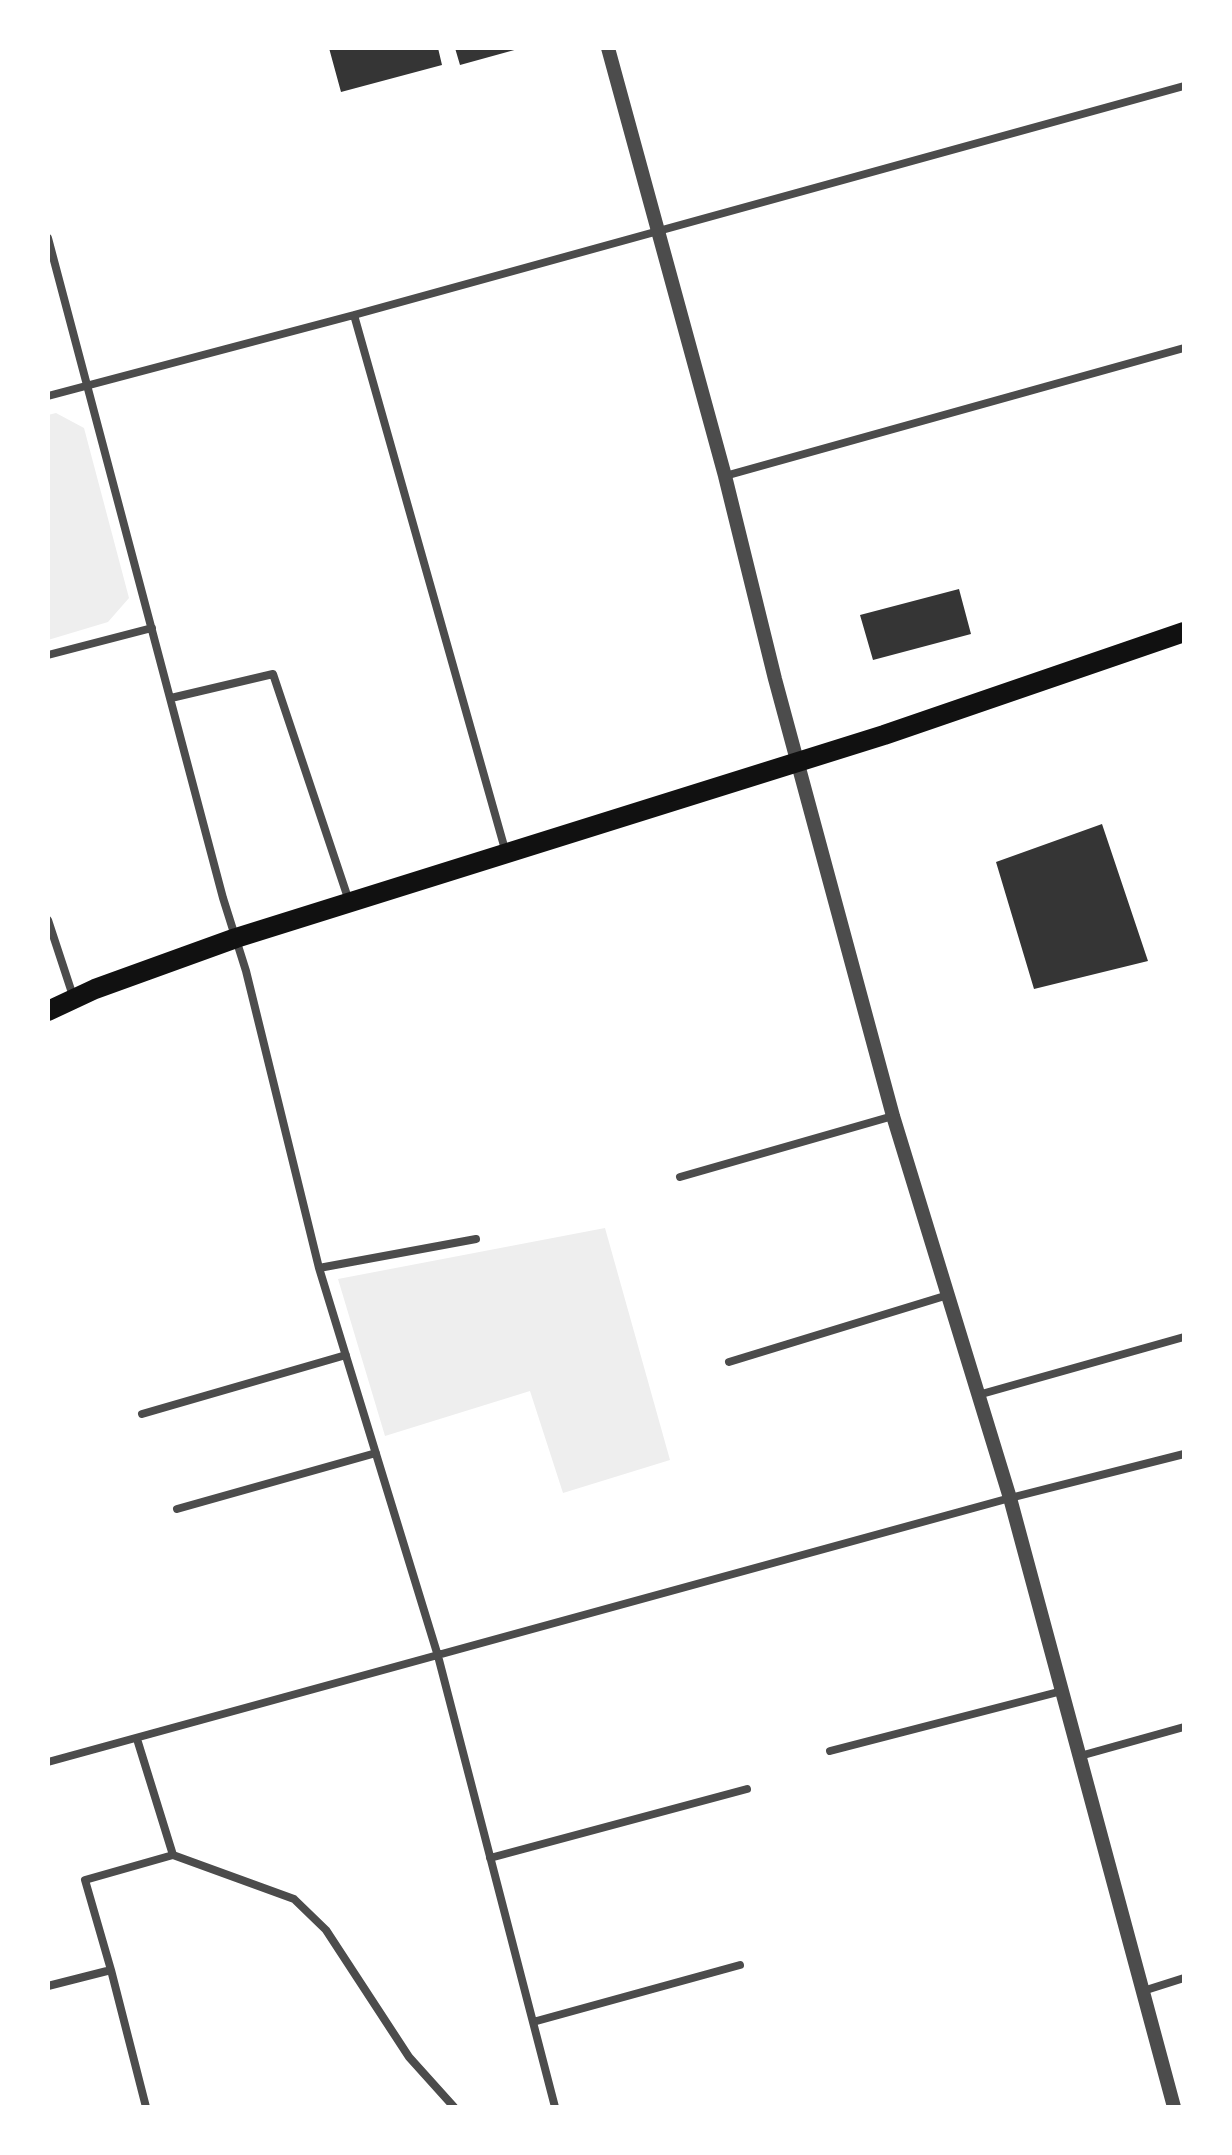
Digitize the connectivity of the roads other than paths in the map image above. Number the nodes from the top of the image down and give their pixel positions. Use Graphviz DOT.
graph roads {
  1 [pos="608,48"];
  2 [pos="1184,86"];
  3 [pos="656,232"];
  4 [pos="48,238"];
  5 [pos="354,315"];
  6 [pos="1184,348"];
  7 [pos="86,385"];
  8 [pos="48,396"];
  9 [pos="725,476"];
  10 [pos="152,628"];
  11 [pos="1184,632"];
  12 [pos="48,655"];
  13 [pos="171,698"];
  14 [pos="797,760"];
  15 [pos="506,854"];
  16 [pos="349,902"];
  17 [pos="48,920"];
  18 [pos="236,938"];
  19 [pos="75,1000"];
  20 [pos="48,1011"];
  21 [pos="893,1116"];
  22 [pos="680,1177"];
  23 [pos="476,1239"];
  24 [pos="319,1268"];
  25 [pos="948,1295"];
  26 [pos="1184,1337"];
  27 [pos="346,1355"];
  28 [pos="729,1362"];
  29 [pos="978,1395"];
  30 [pos="142,1414"];
  31 [pos="376,1453"];
  32 [pos="1184,1454"];
  33 [pos="1010,1498"];
  34 [pos="177,1509"];
  35 [pos="438,1656"];
  36 [pos="1062,1691"];
  37 [pos="1184,1727"];
  38 [pos="137,1739"];
  39 [pos="830,1751"];
  40 [pos="1080,1756"];
  41 [pos="48,1762"];
  42 [pos="747,1789"];
  43 [pos="173,1855"];
  44 [pos="490,1858"];
  45 [pos="740,1965"];
  46 [pos="111,1970"];
  47 [pos="1184,1978"];
  48 [pos="48,1986"];
  49 [pos="1143,1991"];
  50 [pos="533,2022"];
  51 [pos="146,2107"];
  52 [pos="454,2107"];
  53 [pos="555,2107"];
  54 [pos="1174,2107"];
  1 -- 3 [label="street"];
  2 -- 3 [label="street"];
  3 -- 5 [label="street"];
  3 -- 9 [label="street"];
  4 -- 7 [label="street"];
  5 -- 7 [label="street"];
  5 -- 15 [label="street"];
  6 -- 9 [label="street"];
  7 -- 8 [label="street"];
  7 -- 10 [label="street"];
  9 -- 14 [label="street"];
  10 -- 12 [label="street"];
  10 -- 13 [label="street"];
  11 -- 14 [label="main road"];
  13 -- 16 [label="street"];
  13 -- 18 [label="street"];
  14 -- 15 [label="main road"];
  14 -- 21 [label="street"];
  15 -- 16 [label="main road"];
  16 -- 18 [label="main road"];
  17 -- 19 [label="street"];
  18 -- 19 [label="main road"];
  18 -- 24 [label="street"];
  19 -- 20 [label="main road"];
  21 -- 22 [label="street"];
  21 -- 25 [label="street"];
  23 -- 24 [label="street"];
  24 -- 27 [label="street"];
  25 -- 28 [label="street"];
  25 -- 29 [label="street"];
  26 -- 29 [label="street"];
  27 -- 30 [label="street"];
  27 -- 31 [label="street"];
  29 -- 33 [label="street"];
  31 -- 34 [label="street"];
  31 -- 35 [label="street"];
  32 -- 33 [label="street"];
  33 -- 35 [label="street"];
  33 -- 36 [label="street"];
  35 -- 38 [label="street"];
  35 -- 44 [label="street"];
  36 -- 39 [label="street"];
  36 -- 40 [label="street"];
  37 -- 40 [label="street"];
  38 -- 41 [label="street"];
  38 -- 43 [label="street"];
  40 -- 49 [label="street"];
  42 -- 44 [label="street"];
  43 -- 46 [label="street"];
  43 -- 52 [label="street"];
  44 -- 50 [label="street"];
  45 -- 50 [label="street"];
  46 -- 48 [label="street"];
  46 -- 51 [label="street"];
  47 -- 49 [label="street"];
  49 -- 54 [label="street"];
  50 -- 53 [label="street"];
}
